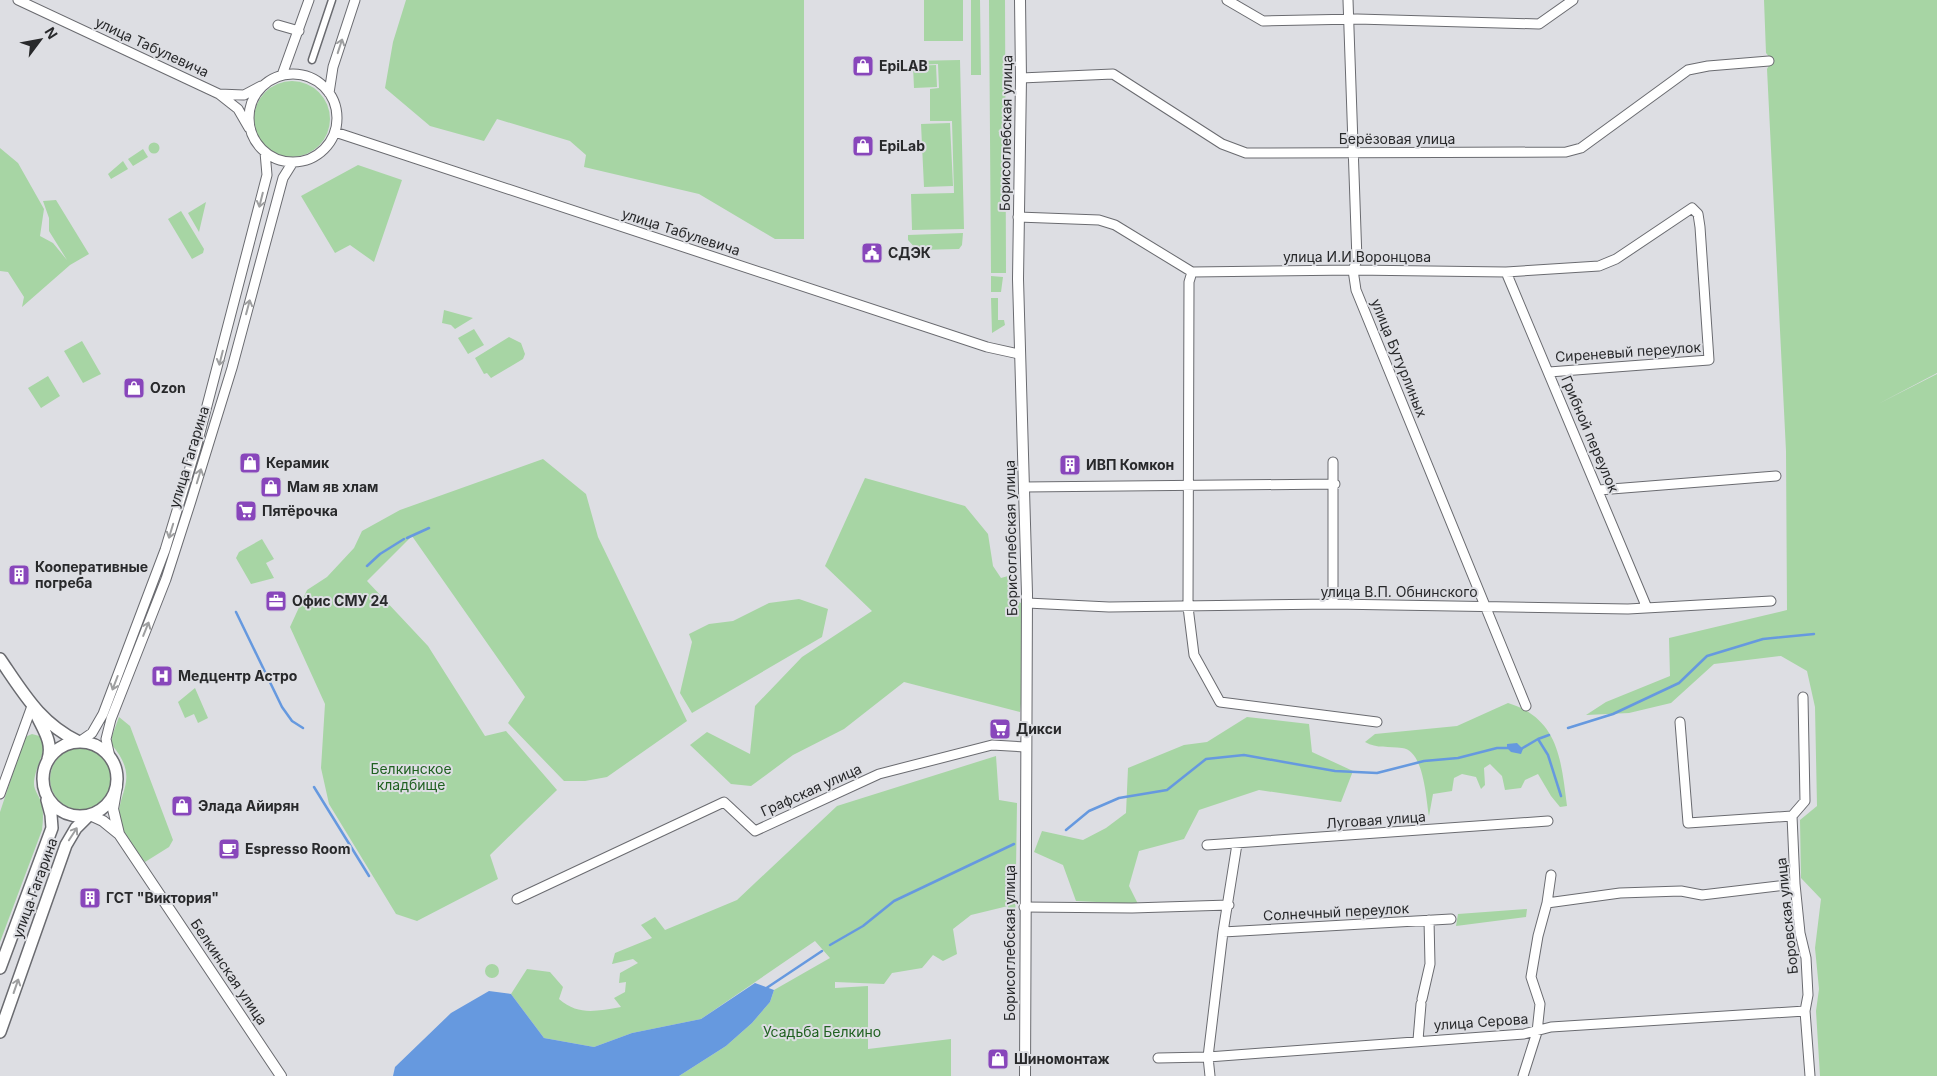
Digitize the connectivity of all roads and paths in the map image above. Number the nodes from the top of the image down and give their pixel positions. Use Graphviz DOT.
graph roads {
  1 [pos="18,0"];
  2 [pos="309,0"];
  3 [pos="332,0"];
  4 [pos="355,0"];
  5 [pos="1020,0"];
  6 [pos="1228,0"];
  7 [pos="1348,0"];
  8 [pos="1573,0"];
  9 [pos="1349,20"];
  10 [pos="278,25"];
  11 [pos="299,32"];
  12 [pos="312,60"];
  13 [pos="1768,61"];
  14 [pos="282,75"];
  15 [pos="1021,78"];
  16 [pos="264,85"];
  17 [pos="329,93"];
  18 [pos="218,94"];
  19 [pos="250,130"];
  20 [pos="335,132"];
  21 [pos="265,152"];
  22 [pos="1354,153"];
  23 [pos="294,162"];
  24 [pos="1018,217"];
  25 [pos="1353,270"];
  26 [pos="1192,272"];
  27 [pos="1506,272"];
  28 [pos="1020,354"];
  29 [pos="1709,360"];
  30 [pos="1549,372"];
  31 [pos="1333,462"];
  32 [pos="1776,476"];
  33 [pos="1335,484"];
  34 [pos="1189,485"];
  35 [pos="1024,487"];
  36 [pos="1599,490"];
  37 [pos="1771,601"];
  38 [pos="1027,603"];
  39 [pos="1333,604"];
  40 [pos="1484,606"];
  41 [pos="1188,607"];
  42 [pos="1646,608"];
  43 [pos="0,659"];
  44 [pos="1803,698"];
  45 [pos="32,706"];
  46 [pos="1526,706"];
  47 [pos="1377,722"];
  48 [pos="1680,722"];
  49 [pos="79,742"];
  50 [pos="1026,747"];
  51 [pos="110,758"];
  52 [pos="47,761"];
  53 [pos="117,786"];
  54 [pos="45,793"];
  55 [pos="0,794"];
  56 [pos="89,816"];
  57 [pos="1792,816"];
  58 [pos="1548,821"];
  59 [pos="119,834"];
  60 [pos="1237,844"];
  61 [pos="1206,845"];
  62 [pos="1551,875"];
  63 [pos="1794,884"];
  64 [pos="517,899"];
  65 [pos="1547,903"];
  66 [pos="1229,905"];
  67 [pos="1024,907"];
  68 [pos="1451,919"];
  69 [pos="1429,920"];
  70 [pos="1223,932"];
  71 [pos="4,947"];
  72 [pos="0,968"];
  73 [pos="1806,1011"];
  74 [pos="0,1032"];
  75 [pos="1537,1032"];
  76 [pos="1418,1040"];
  77 [pos="1208,1057"];
  78 [pos="1158,1058"];
  79 [pos="281,1076"];
  80 [pos="1024,1076"];
  81 [pos="1210,1076"];
  82 [pos="1523,1076"];
  83 [pos="1810,1076"];
  1 -- 18 [label="street, улица Табулевича"];
  2 -- 11 [label="street"];
  3 -- 12 [label="street"];
  17 -- 4 [label="street, one-way"];
  5 -- 15 [label="street, Борисоглебская улица"];
  6 -- 9 [label="street"];
  7 -- 9 [label="street, улица Бутурлиных"];
  8 -- 9 [label="street"];
  9 -- 22 [label="street, улица Бутурлиных"];
  10 -- 11 [label="street"];
  11 -- 14 [label="street"];
  13 -- 22 [label="street, Берёзовая улица"];
  14 -- 16 [label="street"];
  14 -- 17 [label="street"];
  15 -- 22 [label="street, Берёзовая улица"];
  15 -- 24 [label="street, Борисоглебская улица"];
  16 -- 18 [label="street, улица Табулевича"];
  16 -- 19 [label="street"];
  17 -- 20 [label="street"];
  18 -- 19 [label="street, улица Табулевича"];
  19 -- 21 [label="street"];
  20 -- 23 [label="street"];
  20 -- 28 [label="street, улица Табулевича"];
  21 -- 23 [label="street"];
  21 -- 49 [label="street, улица Гагарина, one-way"];
  22 -- 25 [label="street, улица Бутурлиных"];
  51 -- 23 [label="street, улица Гагарина, one-way"];
  24 -- 26 [label="street"];
  24 -- 28 [label="street, Борисоглебская улица"];
  25 -- 26 [label="street, улица И.И.Воронцова"];
  25 -- 27 [label="street, улица И.И.Воронцова"];
  25 -- 40 [label="street, улица Бутурлиных"];
  26 -- 34 [label="street"];
  27 -- 29 [label="street, улица И.И.Воронцова"];
  27 -- 30 [label="street, Грибной переулок"];
  28 -- 35 [label="street, Борисоглебская улица"];
  29 -- 30 [label="street, Сиреневый переулок"];
  30 -- 36 [label="street, Грибной переулок"];
  31 -- 33 [label="street"];
  32 -- 36 [label="street"];
  33 -- 34 [label="street"];
  33 -- 39 [label="street"];
  34 -- 35 [label="street"];
  34 -- 41 [label="street"];
  35 -- 38 [label="street, Борисоглебская улица"];
  36 -- 42 [label="street, Грибной переулок"];
  37 -- 42 [label="street, улица В.П. Обнинского"];
  38 -- 41 [label="street, улица В.П. Обнинского"];
  38 -- 50 [label="street, Борисоглебская улица"];
  39 -- 40 [label="street, улица В.П. Обнинского"];
  39 -- 41 [label="street, улица В.П. Обнинского"];
  40 -- 42 [label="street, улица В.П. Обнинского"];
  40 -- 46 [label="street, улица Бутурлиных"];
  41 -- 47 [label="street"];
  43 -- 45 [label="main road"];
  44 -- 57 [label="street"];
  45 -- 49 [label="main road"];
  45 -- 52 [label="main road"];
  45 -- 55 [label="street"];
  48 -- 57 [label="street"];
  49 -- 51 [label="main road"];
  49 -- 52 [label="main road"];
  50 -- 64 [label="street, Графская улица"];
  50 -- 67 [label="street, Борисоглебская улица"];
  51 -- 53 [label="main road"];
  52 -- 54 [label="main road"];
  53 -- 56 [label="main road"];
  53 -- 59 [label="street, Белкинская улица"];
  54 -- 56 [label="main road"];
  54 -- 71 [label="main road, улица Гагарина"];
  56 -- 59 [label="street, Белкинская улица"];
  74 -- 56 [label="main road, улица Гагарина, one-way"];
  57 -- 63 [label="street, Боровская улица"];
  58 -- 60 [label="street, Луговая улица"];
  59 -- 79 [label="street, Белкинская улица"];
  60 -- 61 [label="street, Луговая улица"];
  60 -- 66 [label="street"];
  62 -- 65 [label="street"];
  63 -- 65 [label="street"];
  63 -- 73 [label="street, Боровская улица"];
  65 -- 75 [label="street"];
  66 -- 67 [label="street"];
  66 -- 70 [label="street"];
  67 -- 80 [label="street, Борисоглебская улица"];
  68 -- 69 [label="street, Солнечный переулок"];
  69 -- 70 [label="street, Солнечный переулок"];
  69 -- 76 [label="street"];
  70 -- 77 [label="street"];
  71 -- 72 [label="main road, улица Гагарина"];
  73 -- 75 [label="street, улица Серова"];
  73 -- 83 [label="street, Боровская улица"];
  75 -- 76 [label="street, улица Серова"];
  75 -- 82 [label="street"];
  76 -- 77 [label="street, улица Серова"];
  77 -- 78 [label="street, улица Серова"];
  77 -- 81 [label="street"];
}
